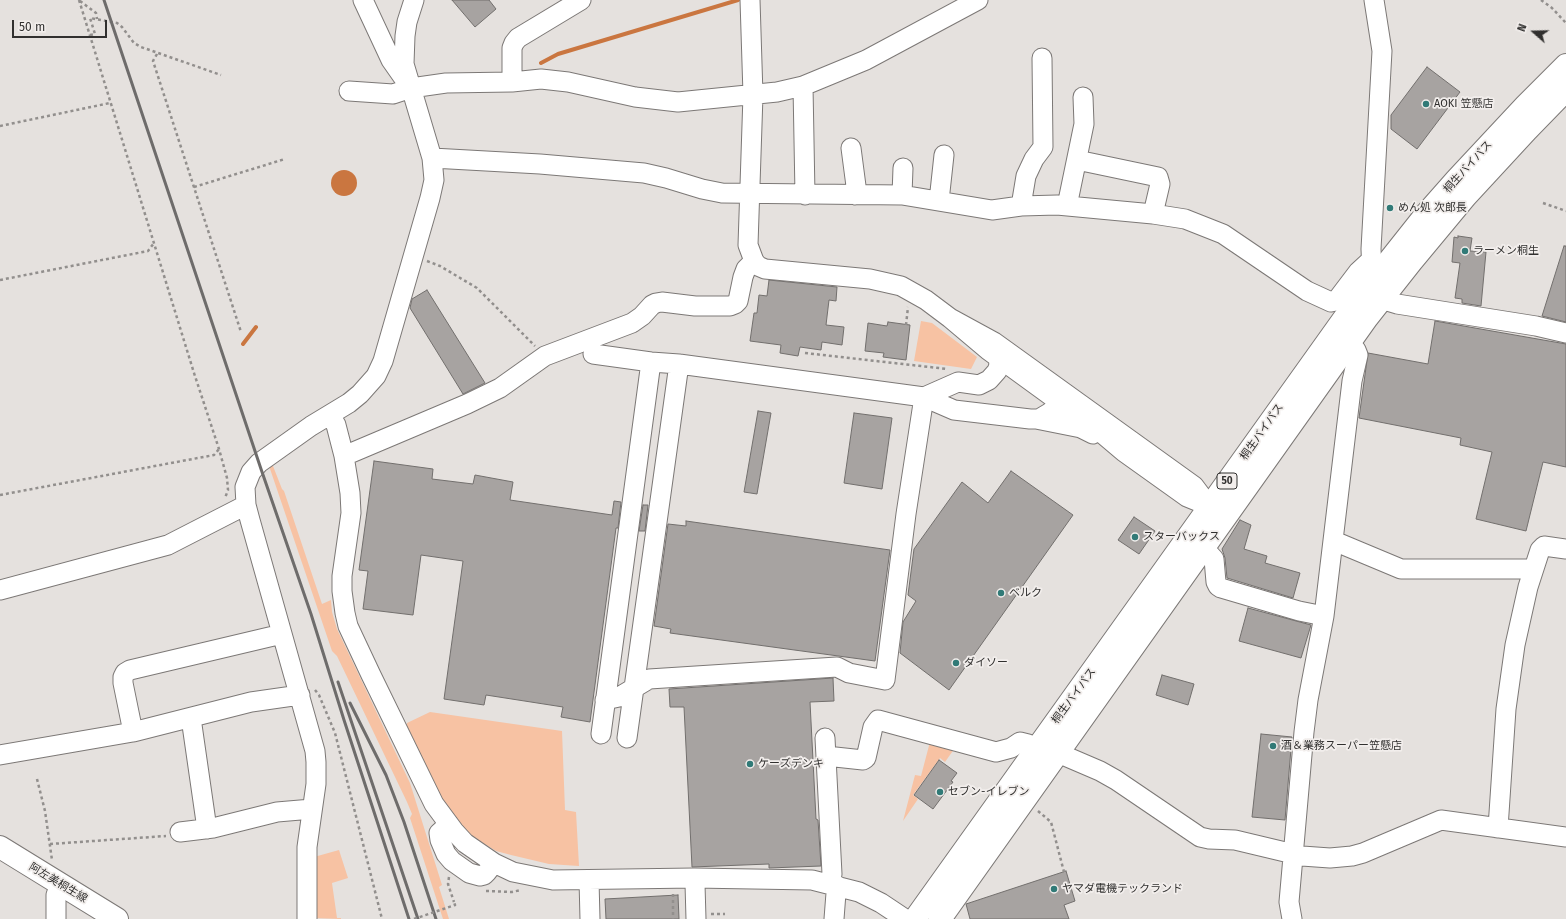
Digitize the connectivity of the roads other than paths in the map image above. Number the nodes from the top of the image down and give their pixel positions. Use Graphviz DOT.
graph roads {
  1 [pos="363,0"];
  2 [pos="414,0"];
  3 [pos="581,0"];
  4 [pos="750,0"];
  5 [pos="978,0"];
  6 [pos="1374,0"];
  7 [pos="1042,58"];
  8 [pos="1566,65"];
  9 [pos="512,82"];
  10 [pos="803,86"];
  11 [pos="411,88"];
  12 [pos="349,90"];
  13 [pos="1566,90"];
  14 [pos="753,95"];
  15 [pos="1083,97"];
  16 [pos="851,148"];
  17 [pos="944,155"];
  18 [pos="432,158"];
  19 [pos="1076,160"];
  20 [pos="903,168"];
  21 [pos="750,194"];
  22 [pos="805,195"];
  23 [pos="855,195"];
  24 [pos="902,196"];
  25 [pos="939,201"];
  26 [pos="1022,206"];
  27 [pos="1067,206"];
  28 [pos="1153,214"];
  29 [pos="754,261"];
  30 [pos="1376,279"];
  31 [pos="950,318"];
  32 [pos="1566,333"];
  33 [pos="1350,344"];
  34 [pos="593,354"];
  35 [pos="998,357"];
  36 [pos="651,362"];
  37 [pos="679,364"];
  38 [pos="1025,371"];
  39 [pos="979,385"];
  40 [pos="1057,394"];
  41 [pos="924,397"];
  42 [pos="330,415"];
  43 [pos="1036,419"];
  44 [pos="1124,452"];
  45 [pos="344,456"];
  46 [pos="246,506"];
  47 [pos="1217,511"];
  48 [pos="1334,541"];
  49 [pos="1203,548"];
  50 [pos="1566,549"];
  51 [pos="1533,571"];
  52 [pos="0,590"];
  53 [pos="1324,616"];
  54 [pos="282,634"];
  55 [pos="634,688"];
  56 [pos="300,695"];
  57 [pos="605,700"];
  58 [pos="191,718"];
  59 [pos="133,732"];
  60 [pos="601,734"];
  61 [pos="627,738"];
  62 [pos="1035,750"];
  63 [pos="1058,753"];
  64 [pos="0,754"];
  65 [pos="312,810"];
  66 [pos="1498,828"];
  67 [pos="207,829"];
  68 [pos="180,832"];
  69 [pos="1566,837"];
  70 [pos="0,847"];
  71 [pos="1293,854"];
  72 [pos="694,878"];
  73 [pos="589,880"];
  74 [pos="54,881"];
  75 [pos="834,885"];
  76 [pos="703,916"];
  77 [pos="56,919"];
  78 [pos="117,919"];
  79 [pos="308,919"];
  80 [pos="590,919"];
  81 [pos="834,919"];
  82 [pos="905,919"];
  83 [pos="915,919"];
  84 [pos="940,919"];
  85 [pos="1292,919"];
  1 -- 11 [label="street"];
  2 -- 11 [label="street"];
  3 -- 9 [label="street"];
  4 -- 14 [label="street"];
  5 -- 10 [label="street"];
  6 -- 30 [label="street"];
  7 -- 26 [label="street"];
  8 -- 30 [label="main road, 桐生バイパス / 50"];
  9 -- 11 [label="street"];
  9 -- 14 [label="street"];
  10 -- 14 [label="street"];
  10 -- 22 [label="street"];
  11 -- 12 [label="street"];
  11 -- 18 [label="street"];
  13 -- 30 [label="main road, 桐生バイパス / 50"];
  14 -- 21 [label="street"];
  15 -- 19 [label="street"];
  16 -- 23 [label="street"];
  17 -- 25 [label="street"];
  18 -- 21 [label="street"];
  18 -- 42 [label="street"];
  19 -- 27 [label="street"];
  19 -- 28 [label="street"];
  20 -- 24 [label="street"];
  21 -- 22 [label="street"];
  21 -- 29 [label="street"];
  22 -- 23 [label="street"];
  23 -- 24 [label="street"];
  24 -- 25 [label="street"];
  25 -- 26 [label="street"];
  26 -- 27 [label="street"];
  27 -- 28 [label="street"];
  28 -- 30 [label="street"];
  29 -- 31 [label="street"];
  29 -- 45 [label="street"];
  30 -- 32 [label="street"];
  30 -- 33 [label="main road, 桐生バイパス / 50"];
  30 -- 47 [label="main road, 桐生バイパス / 50"];
  31 -- 35 [label="street"];
  31 -- 38 [label="street"];
  33 -- 47 [label="main road, 桐生バイパス / 50"];
  33 -- 48 [label="street"];
  34 -- 36 [label="street"];
  35 -- 38 [label="street"];
  35 -- 39 [label="street"];
  36 -- 37 [label="street"];
  36 -- 57 [label="street"];
  37 -- 41 [label="street"];
  37 -- 55 [label="street"];
  38 -- 39 [label="street"];
  38 -- 40 [label="street"];
  39 -- 41 [label="street"];
  40 -- 43 [label="street"];
  40 -- 44 [label="street"];
  40 -- 47 [label="street"];
  41 -- 43 [label="street"];
  41 -- 55 [label="street"];
  42 -- 45 [label="street"];
  42 -- 46 [label="street"];
  43 -- 44 [label="street"];
  44 -- 47 [label="street"];
  45 -- 73 [label="street"];
  46 -- 52 [label="street"];
  46 -- 54 [label="street"];
  47 -- 49 [label="main road, 桐生バイパス / 50"];
  47 -- 62 [label="main road, 桐生バイパス / 50"];
  48 -- 51 [label="street"];
  48 -- 53 [label="street"];
  49 -- 53 [label="street"];
  49 -- 63 [label="main road, 桐生バイパス / 50"];
  50 -- 51 [label="street"];
  51 -- 66 [label="street"];
  53 -- 71 [label="street"];
  54 -- 56 [label="street"];
  54 -- 59 [label="street"];
  55 -- 57 [label="street"];
  55 -- 61 [label="street"];
  56 -- 58 [label="street"];
  56 -- 65 [label="street"];
  57 -- 60 [label="street"];
  58 -- 59 [label="street"];
  58 -- 67 [label="street"];
  59 -- 64 [label="street"];
  62 -- 75 [label="street"];
  62 -- 83 [label="main road, 桐生バイパス / 50"];
  63 -- 71 [label="street"];
  63 -- 84 [label="main road, 桐生バイパス / 50"];
  65 -- 67 [label="street"];
  65 -- 79 [label="street"];
  66 -- 69 [label="street"];
  66 -- 71 [label="street"];
  67 -- 68 [label="street"];
  70 -- 74 [label="main road, 阿左美桐生線"];
  71 -- 85 [label="street"];
  72 -- 73 [label="street"];
  72 -- 75 [label="street"];
  72 -- 76 [label="street"];
  73 -- 80 [label="street"];
  74 -- 77 [label="street"];
  74 -- 78 [label="main road, 阿左美桐生線"];
  75 -- 81 [label="street"];
  75 -- 82 [label="street"];
}
